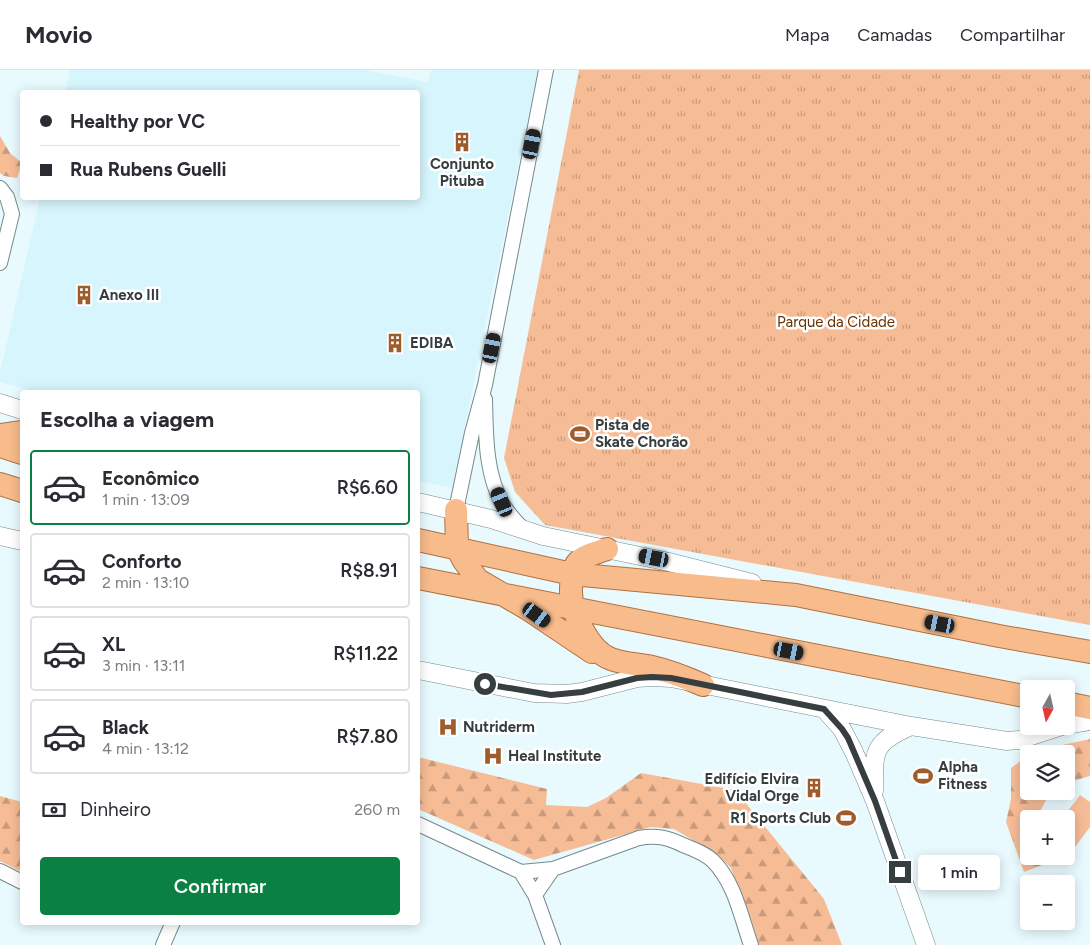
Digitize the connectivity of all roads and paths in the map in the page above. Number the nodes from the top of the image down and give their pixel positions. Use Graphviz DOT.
graph roads {
  1 [pos="546,70"];
  2 [pos="0,188"];
  3 [pos="0,263"];
  4 [pos="485,385"];
  5 [pos="0,403"];
  6 [pos="20,409"];
  7 [pos="20,432"];
  8 [pos="0,435"];
  9 [pos="0,446"];
  10 [pos="20,452"];
  11 [pos="0,484"];
  12 [pos="20,490"];
  13 [pos="420,502"];
  14 [pos="456,510"];
  15 [pos="524,531"];
  16 [pos="0,536"];
  17 [pos="420,540"];
  18 [pos="20,541"];
  19 [pos="457,548"];
  20 [pos="607,549"];
  21 [pos="572,574"];
  22 [pos="420,578"];
  23 [pos="505,595"];
  24 [pos="796,595"];
  25 [pos="574,608"];
  26 [pos="1090,652"];
  27 [pos="609,659"];
  28 [pos="420,670"];
  29 [pos="703,685"];
  30 [pos="1020,695"];
  31 [pos="1075,705"];
  32 [pos="1090,708"];
  33 [pos="824,709"];
  34 [pos="1090,721"];
  35 [pos="1075,724"];
  36 [pos="911,726"];
  37 [pos="1034,735"];
  38 [pos="875,801"];
  39 [pos="420,825"];
  40 [pos="553,869"];
  41 [pos="0,871"];
  42 [pos="521,872"];
  43 [pos="20,881"];
  44 [pos="535,895"];
  45 [pos="172,925"];
  46 [pos="164,945"];
  47 [pos="553,945"];
  48 [pos="751,945"];
  49 [pos="926,945"];
  1 -- 4 [label="street"];
  2 -- 3 [label="street"];
  4 -- 14 [label="street"];
  4 -- 15 [label="street"];
  5 -- 6 [label="street"];
  7 -- 8 [label="main road"];
  9 -- 10 [label="main road"];
  11 -- 12 [label="main road"];
  13 -- 14 [label="street"];
  14 -- 15 [label="street"];
  14 -- 19 [label="main road"];
  15 -- 20 [label="street"];
  16 -- 18 [label="street"];
  17 -- 19 [label="main road"];
  19 -- 21 [label="main road"];
  19 -- 23 [label="main road"];
  20 -- 21 [label="main road"];
  20 -- 24 [label="street"];
  21 -- 24 [label="main road"];
  21 -- 25 [label="main road"];
  22 -- 23 [label="main road"];
  23 -- 25 [label="main road"];
  23 -- 27 [label="main road"];
  24 -- 26 [label="main road"];
  25 -- 27 [label="main road"];
  25 -- 30 [label="main road"];
  27 -- 29 [label="main road"];
  28 -- 29 [label="street"];
  29 -- 33 [label="street"];
  31 -- 32 [label="main road"];
  33 -- 36 [label="street"];
  33 -- 38 [label="street"];
  34 -- 35 [label="street"];
  36 -- 37 [label="street"];
  36 -- 38 [label="street"];
  38 -- 49 [label="street"];
  39 -- 42 [label="street"];
  40 -- 42 [label="street"];
  40 -- 44 [label="street"];
  40 -- 48 [label="street"];
  41 -- 43 [label="street"];
  42 -- 44 [label="street"];
  44 -- 47 [label="street"];
  45 -- 46 [label="street"];
}
